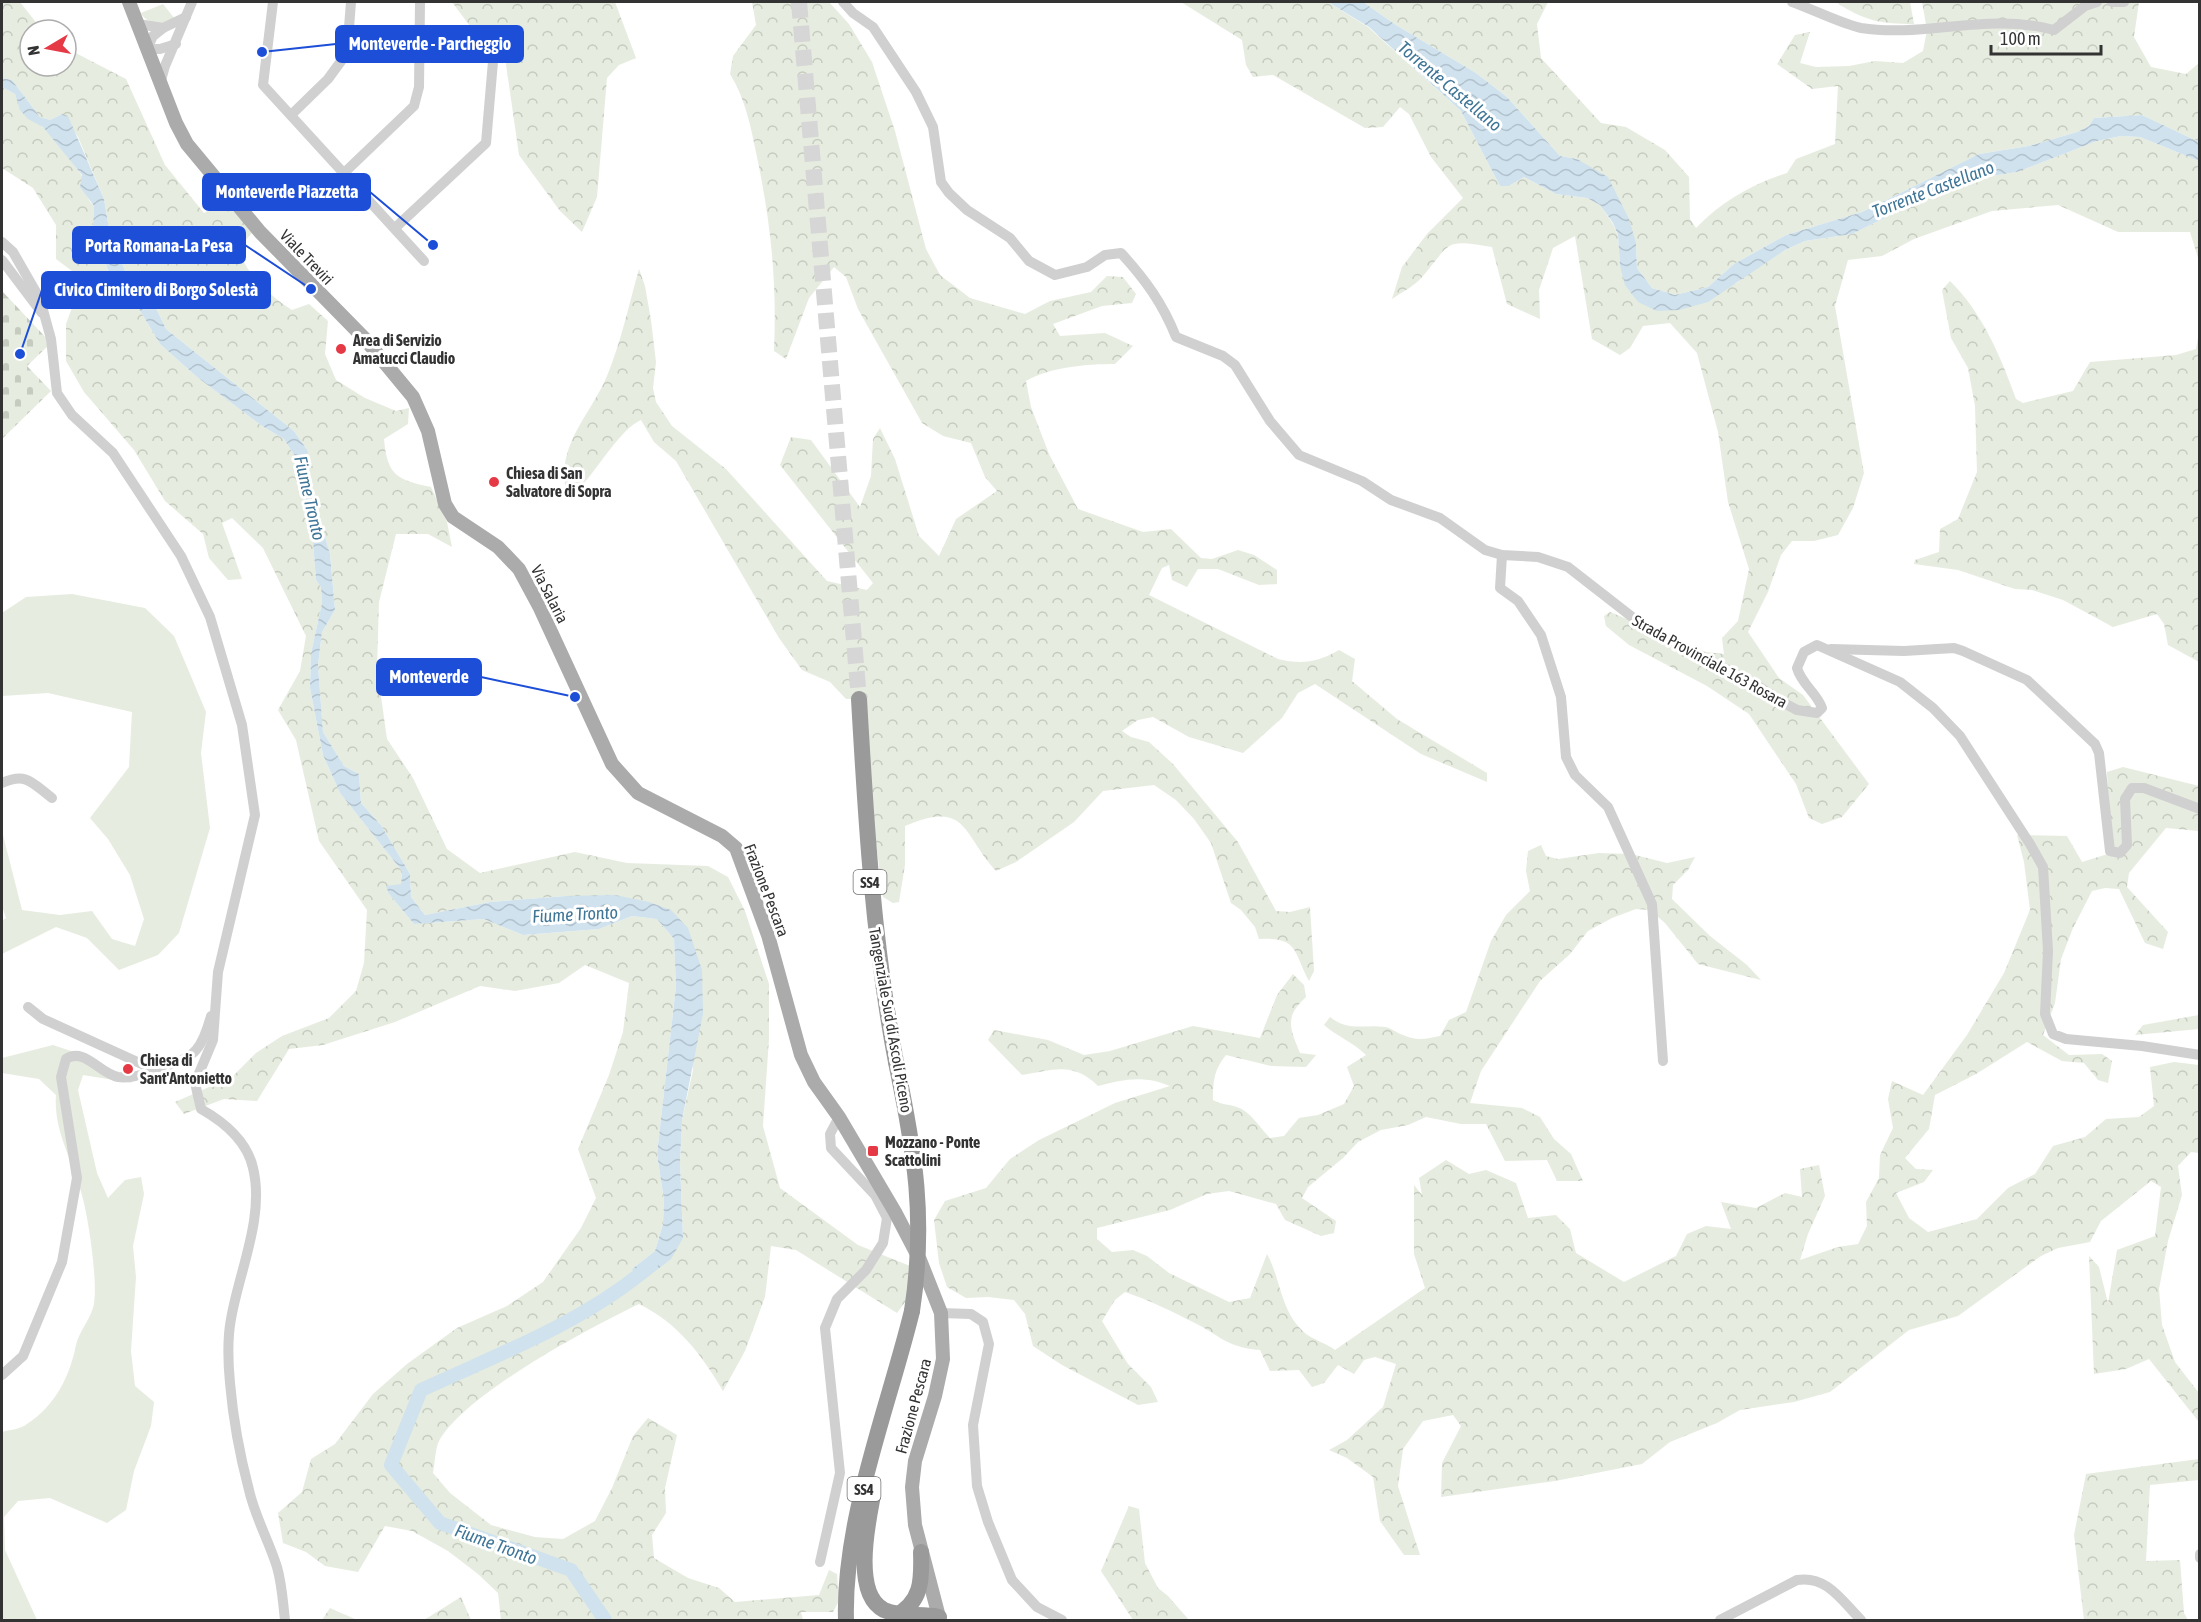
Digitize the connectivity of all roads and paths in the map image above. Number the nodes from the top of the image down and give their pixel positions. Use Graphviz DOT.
graph roads {
  1 [pos="129,2"];
  2 [pos="192,2"];
  3 [pos="273,2"];
  4 [pos="351,2"];
  5 [pos="420,2"];
  6 [pos="843,2"];
  7 [pos="1792,2"];
  8 [pos="2097,2"];
  9 [pos="2112,2"];
  10 [pos="2124,2"];
  11 [pos="186,17"];
  12 [pos="138,24"];
  13 [pos="163,28"];
  14 [pos="176,44"];
  15 [pos="147,49"];
  16 [pos="494,50"];
  17 [pos="160,85"];
  18 [pos="291,115"];
  19 [pos="344,173"];
  20 [pos="395,228"];
  21 [pos="2,242"];
  22 [pos="2,260"];
  23 [pos="424,261"];
  24 [pos="28,285"];
  25 [pos="413,397"];
  26 [pos="1502,555"];
  27 [pos="1828,650"];
  28 [pos="580,697"];
  29 [pos="859,699"];
  30 [pos="2,783"];
  31 [pos="52,798"];
  32 [pos="2199,809"];
  33 [pos="215,996"];
  34 [pos="28,1007"];
  35 [pos="2199,1055"];
  36 [pos="1663,1061"];
  37 [pos="155,1070"];
  38 [pos="839,1117"];
  39 [pos="941,1313"];
  40 [pos="2,1375"];
  41 [pos="891,1393"];
  42 [pos="921,1552"];
  43 [pos="820,1562"];
  44 [pos="846,1587"];
  45 [pos="890,1618"];
  46 [pos="937,1619"];
  47 [pos="285,1620"];
  48 [pos="840,1620"];
  49 [pos="846,1620"];
  50 [pos="1062,1620"];
  51 [pos="1720,1620"];
  52 [pos="1861,1620"];
  1 -- 12 [label="main road, Viale Treviri"];
  2 -- 11 [label="street"];
  3 -- 18 [label="street"];
  4 -- 18 [label="street"];
  5 -- 19 [label="street"];
  6 -- 26 [label="street, Strada Provinciale 163 Rosara"];
  7 -- 8 [label="street"];
  9 -- 10 [label="street"];
  11 -- 13 [label="street"];
  11 -- 14 [label="street"];
  12 -- 13 [label="street"];
  12 -- 15 [label="main road, Viale Treviri"];
  13 -- 15 [label="street"];
  14 -- 15 [label="street"];
  14 -- 17 [label="street"];
  15 -- 17 [label="main road, Viale Treviri"];
  16 -- 20 [label="street"];
  17 -- 25 [label="main road, Viale Treviri"];
  18 -- 19 [label="street"];
  19 -- 20 [label="street"];
  20 -- 23 [label="street"];
  21 -- 24 [label="street"];
  22 -- 24 [label="street"];
  24 -- 33 [label="street"];
  25 -- 28 [label="main road, Via Salaria"];
  26 -- 27 [label="street, Strada Provinciale 163 Rosara"];
  26 -- 36 [label="street"];
  27 -- 32 [label="street"];
  27 -- 35 [label="street"];
  28 -- 38 [label="main road, Frazione Pescara"];
  29 -- 41 [label="highway, Tangenziale Sud di Ascoli Piceno / SS4, bridge"];
  30 -- 31 [label="street"];
  33 -- 37 [label="street"];
  33 -- 47 [label="street"];
  34 -- 37 [label="street"];
  37 -- 40 [label="street"];
  38 -- 39 [label="main road, Frazione Pescara"];
  38 -- 43 [label="street"];
  39 -- 42 [label="main road, Frazione Pescara"];
  39 -- 50 [label="street"];
  41 -- 44 [label="highway, Tangenziale Sud di Ascoli Piceno / SS4"];
  41 -- 45 [label="highway"];
  42 -- 45 [label="highway"];
  42 -- 46 [label="main road, Frazione Pescara"];
  44 -- 48 [label="highway"];
  44 -- 49 [label="highway, Tangenziale Sud di Ascoli Piceno / SS4"];
  45 -- 46 [label="highway"];
  51 -- 52 [label="street"];
}
